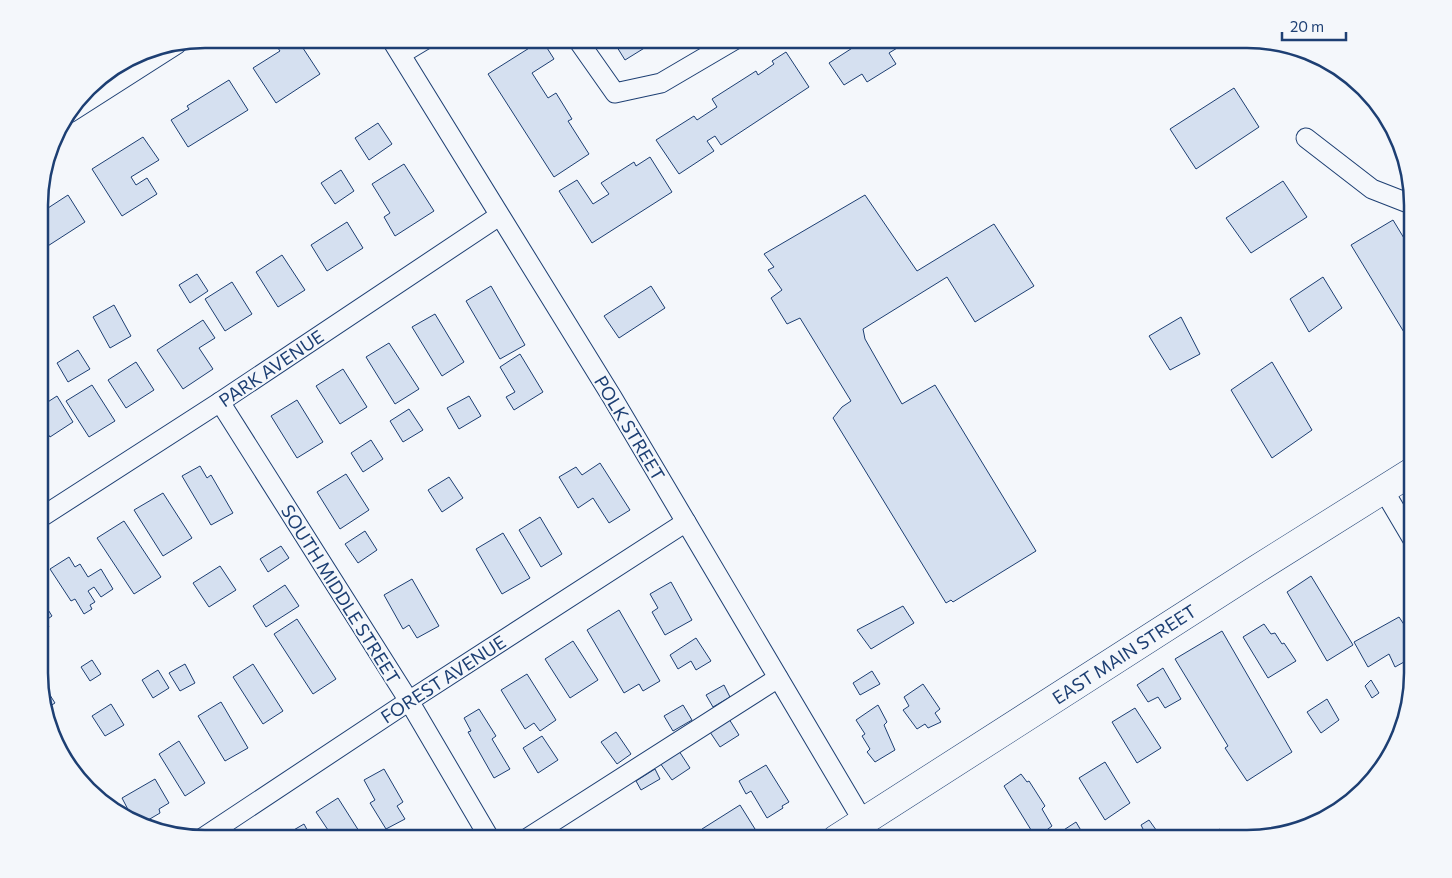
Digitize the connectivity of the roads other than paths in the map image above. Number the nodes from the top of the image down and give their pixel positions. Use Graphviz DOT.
graph roads {
  1 [pos="397,48"];
  2 [pos="584,48"];
  3 [pos="721,48"];
  4 [pos="150,58"];
  5 [pos="115,75"];
  6 [pos="1306,138"];
  7 [pos="1404,201"];
  8 [pos="499,216"];
  9 [pos="220,402"];
  10 [pos="1404,476"];
  11 [pos="1383,489"];
  12 [pos="48,513"];
  13 [pos="686,522"];
  14 [pos="1404,525"];
  15 [pos="778,678"];
  16 [pos="409,701"];
  17 [pos="863,821"];
  18 [pos="216,830"];
  19 [pos="485,830"];
  20 [pos="540,830"];
  21 [pos="850,830"];
  1 -- 8 [label="street, POLK STREET"];
  2 -- 3 [label="street"];
  4 -- 5 [label="street"];
  6 -- 7 [label="street"];
  8 -- 9 [label="street, PARK AVENUE"];
  8 -- 13 [label="street, POLK STREET"];
  9 -- 12 [label="street, PARK AVENUE"];
  9 -- 16 [label="street, SOUTH MIDDLE STREET"];
  10 -- 11 [label="main road, EAST MAIN STREET"];
  11 -- 14 [label="street"];
  11 -- 17 [label="main road, EAST MAIN STREET"];
  13 -- 15 [label="street, POLK STREET"];
  13 -- 16 [label="street, FOREST AVENUE"];
  15 -- 17 [label="street, POLK STREET"];
  15 -- 20 [label="street"];
  16 -- 18 [label="street, FOREST AVENUE"];
  16 -- 19 [label="street, SOUTH MIDDLE STREET"];
  17 -- 21 [label="main road, EAST MAIN STREET"];
}
